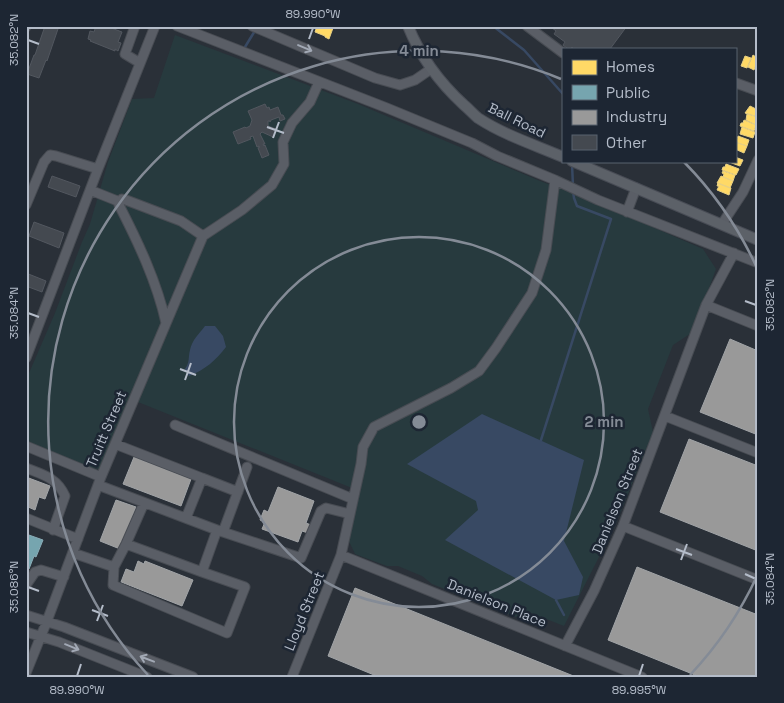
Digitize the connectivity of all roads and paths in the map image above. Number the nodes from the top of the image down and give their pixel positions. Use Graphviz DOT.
graph roads {
  1 [pos="135,26"];
  2 [pos="155,26"];
  3 [pos="177,26"];
  4 [pos="408,26"];
  5 [pos="527,26"];
  6 [pos="257,27"];
  7 [pos="562,52"];
  8 [pos="140,63"];
  9 [pos="431,69"];
  10 [pos="319,82"];
  11 [pos="736,83"];
  12 [pos="758,90"];
  13 [pos="562,157"];
  14 [pos="758,160"];
  15 [pos="579,163"];
  16 [pos="98,169"];
  17 [pos="555,180"];
  18 [pos="636,188"];
  19 [pos="90,190"];
  20 [pos="120,202"];
  21 [pos="26,205"];
  22 [pos="627,212"];
  23 [pos="722,224"];
  24 [pos="203,236"];
  25 [pos="758,240"];
  26 [pos="734,253"];
  27 [pos="758,263"];
  28 [pos="706,305"];
  29 [pos="166,323"];
  30 [pos="758,326"];
  31 [pos="26,358"];
  32 [pos="665,416"];
  33 [pos="174,425"];
  34 [pos="115,444"];
  35 [pos="26,446"];
  36 [pos="758,453"];
  37 [pos="247,466"];
  38 [pos="26,468"];
  39 [pos="202,478"];
  40 [pos="99,481"];
  41 [pos="238,492"];
  42 [pos="353,500"];
  43 [pos="144,502"];
  44 [pos="350,514"];
  45 [pos="26,518"];
  46 [pos="186,518"];
  47 [pos="623,526"];
  48 [pos="53,530"];
  49 [pos="220,531"];
  50 [pos="78,539"];
  51 [pos="126,544"];
  52 [pos="72,553"];
  53 [pos="341,555"];
  54 [pos="114,567"];
  55 [pos="202,572"];
  56 [pos="64,577"];
  57 [pos="758,580"];
  58 [pos="26,585"];
  59 [pos="26,615"];
  60 [pos="47,621"];
  61 [pos="26,632"];
  62 [pos="41,636"];
  63 [pos="565,646"];
  64 [pos="26,674"];
  65 [pos="147,677"];
  66 [pos="193,677"];
  67 [pos="292,677"];
  68 [pos="642,677"];
  1 -- 8 [label="street"];
  2 -- 8 [label="street"];
  3 -- 10 [label="street"];
  4 -- 9 [label="main road, Ball Road"];
  5 -- 7 [label="street"];
  6 -- 9 [label="street, one-way"];
  8 -- 16 [label="street"];
  9 -- 13 [label="main road, Ball Road"];
  10 -- 17 [label="street"];
  10 -- 24 [label="street"];
  11 -- 12 [label="street"];
  14 -- 23 [label="street"];
  15 -- 18 [label="main road"];
  16 -- 19 [label="street"];
  16 -- 21 [label="street"];
  17 -- 22 [label="street"];
  17 -- 42 [label="street, Lloyd Street"];
  18 -- 22 [label="street"];
  18 -- 23 [label="main road"];
  19 -- 20 [label="street"];
  19 -- 31 [label="street"];
  20 -- 24 [label="street"];
  20 -- 29 [label="street"];
  22 -- 26 [label="street"];
  23 -- 25 [label="main road"];
  24 -- 29 [label="street, Truitt Street"];
  26 -- 27 [label="street"];
  26 -- 28 [label="street, Danielson Street"];
  28 -- 30 [label="street"];
  28 -- 32 [label="street, Danielson Street"];
  29 -- 34 [label="street, Truitt Street"];
  32 -- 36 [label="street"];
  32 -- 47 [label="street, Danielson Street"];
  33 -- 42 [label="street"];
  34 -- 39 [label="street"];
  34 -- 40 [label="street, Truitt Street"];
  35 -- 40 [label="street"];
  37 -- 41 [label="street"];
  38 -- 48 [label="street"];
  39 -- 41 [label="street"];
  39 -- 46 [label="street"];
  40 -- 43 [label="street"];
  40 -- 50 [label="street, Truitt Street"];
  41 -- 49 [label="street"];
  42 -- 44 [label="street, Lloyd Street"];
  43 -- 46 [label="street"];
  43 -- 51 [label="street"];
  44 -- 49 [label="street"];
  44 -- 53 [label="street, Lloyd Street"];
  45 -- 48 [label="street"];
  46 -- 49 [label="street"];
  47 -- 57 [label="street"];
  47 -- 63 [label="street, Danielson Street"];
  48 -- 50 [label="street"];
  49 -- 55 [label="street"];
  50 -- 52 [label="street, Truitt Street"];
  51 -- 54 [label="street"];
  51 -- 55 [label="street"];
  52 -- 54 [label="street"];
  52 -- 56 [label="street, Truitt Street"];
  53 -- 63 [label="street, Danielson Place"];
  53 -- 67 [label="street, Lloyd Street"];
  54 -- 55 [label="street"];
  56 -- 58 [label="street"];
  56 -- 60 [label="street, Truitt Street"];
  59 -- 60 [label="street"];
  60 -- 62 [label="street, Truitt Street"];
  66 -- 60 [label="street, one-way"];
  61 -- 62 [label="street"];
  62 -- 64 [label="street, Truitt Street"];
  62 -- 65 [label="street, one-way"];
  63 -- 68 [label="street, Danielson Place"];
}
